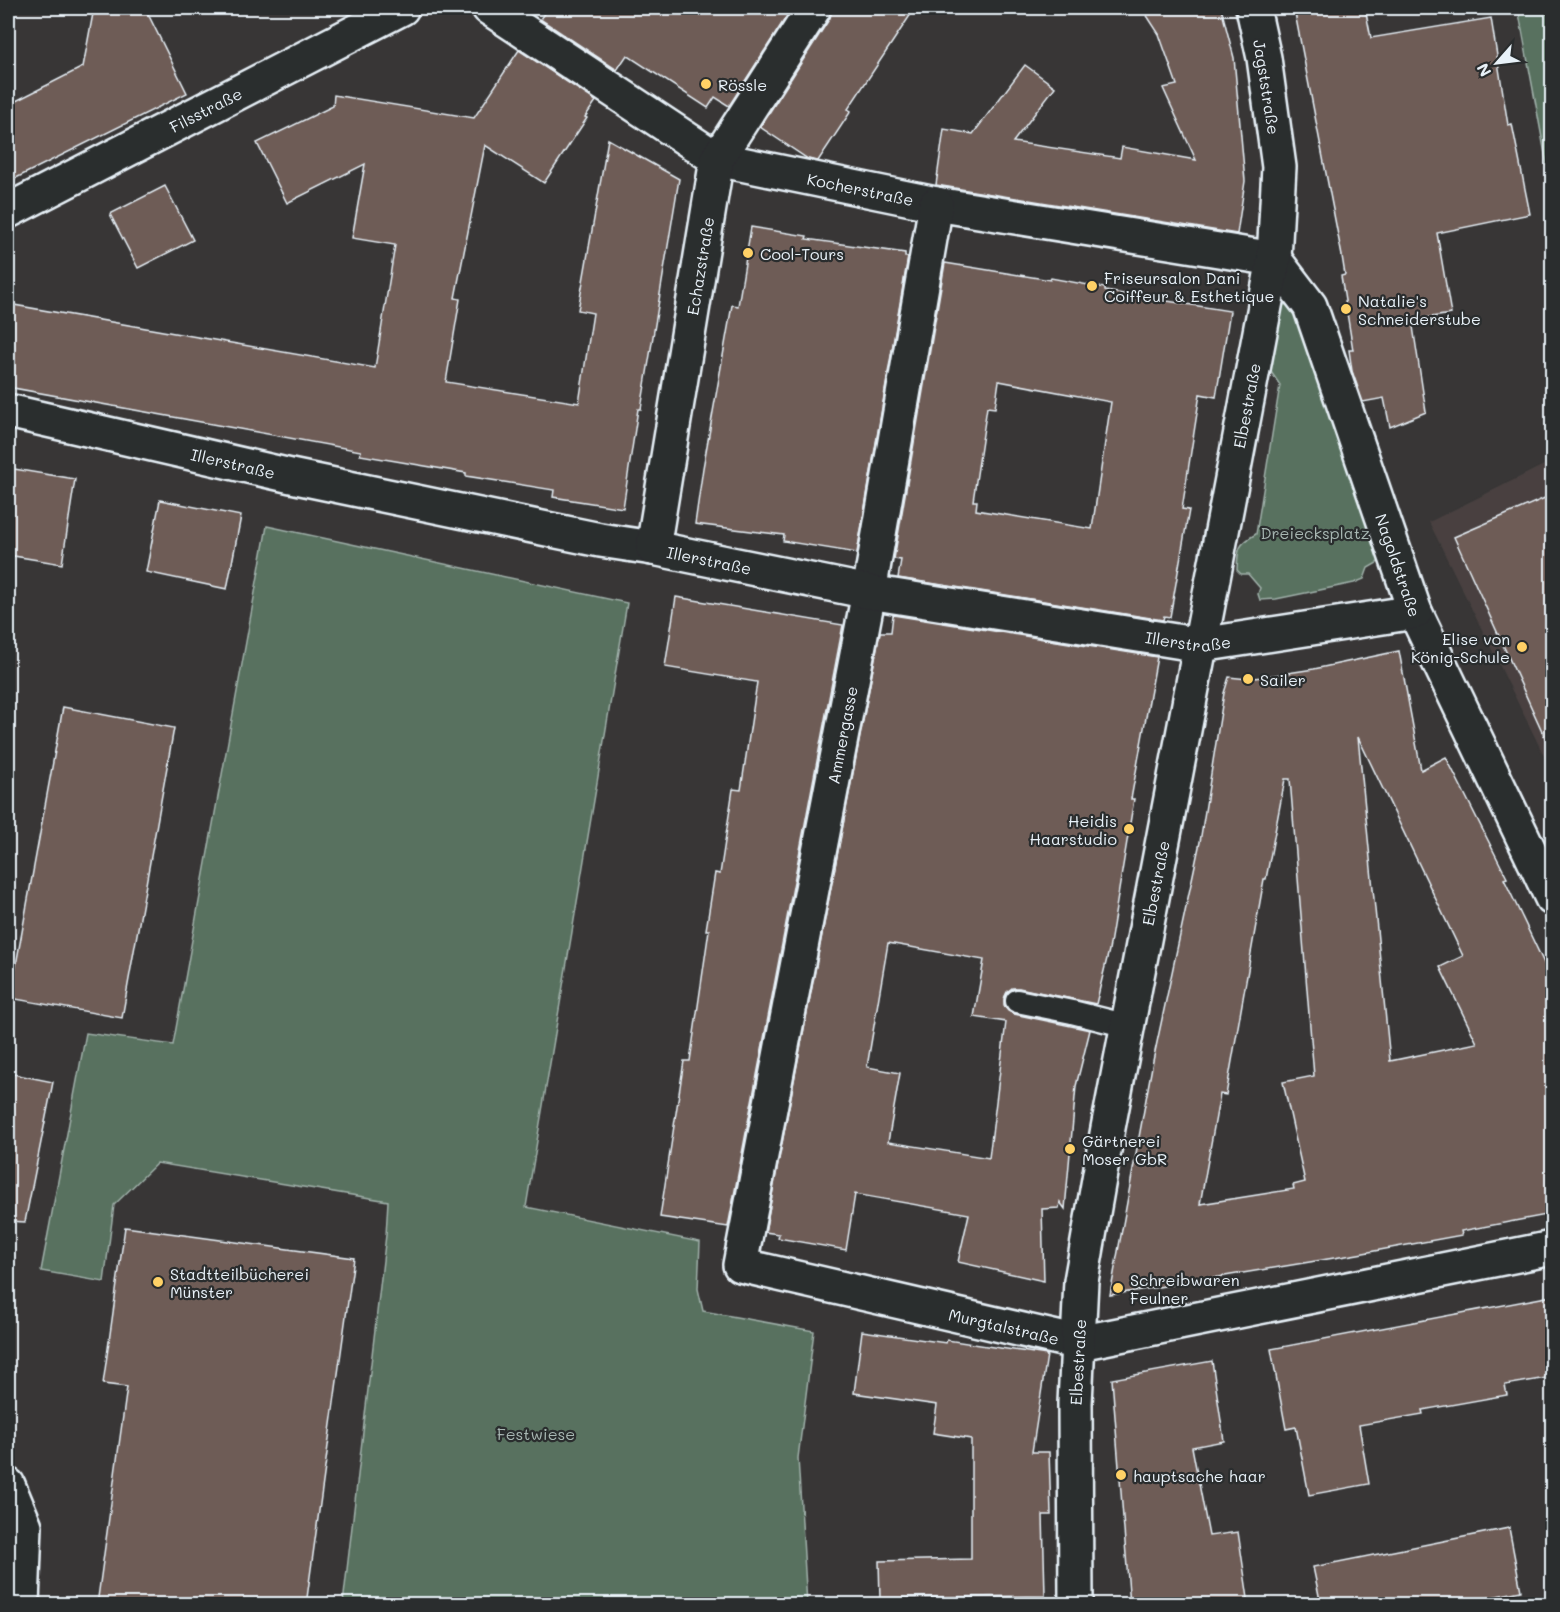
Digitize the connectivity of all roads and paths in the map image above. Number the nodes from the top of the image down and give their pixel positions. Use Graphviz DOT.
graph roads {
  1 [pos="402,8"];
  2 [pos="489,8"];
  3 [pos="814,8"];
  4 [pos="1253,8"];
  5 [pos="717,159"];
  6 [pos="1279,167"];
  7 [pos="936,204"];
  8 [pos="8,211"];
  9 [pos="1274,259"];
  10 [pos="8,411"];
  11 [pos="652,548"];
  12 [pos="869,592"];
  13 [pos="1415,612"];
  14 [pos="1201,645"];
  15 [pos="1552,898"];
  16 [pos="1017,1001"];
  17 [pos="1128,1026"];
  18 [pos="1552,1248"];
  19 [pos="740,1265"];
  20 [pos="1079,1343"];
  21 [pos="8,1485"];
  22 [pos="22,1605"];
  23 [pos="1076,1605"];
  1 -- 8 [label="street, Filsstraße"];
  2 -- 5 [label="street, Kocherstraße"];
  3 -- 5 [label="street, Echazstraße"];
  4 -- 6 [label="street, Jagststraße"];
  5 -- 7 [label="street, Kocherstraße"];
  5 -- 11 [label="street, Echazstraße"];
  6 -- 9 [label="street, Elbestraße"];
  7 -- 9 [label="street, Kocherstraße"];
  7 -- 12 [label="street, Ammergasse"];
  9 -- 13 [label="street, Nagoldstraße"];
  9 -- 14 [label="street, Elbestraße"];
  10 -- 11 [label="street, Illerstraße"];
  11 -- 12 [label="street, Illerstraße"];
  12 -- 14 [label="street, Illerstraße"];
  12 -- 19 [label="street, Ammergasse"];
  13 -- 14 [label="street, Illerstraße"];
  13 -- 15 [label="street, Nagoldstraße"];
  14 -- 17 [label="street, Elbestraße"];
  16 -- 17 [label="lane"];
  17 -- 20 [label="street, Elbestraße"];
  18 -- 20 [label="street, Murgtalstraße"];
  19 -- 20 [label="street, Murgtalstraße"];
  20 -- 23 [label="street, Elbestraße"];
  21 -- 22 [label="street"];
}
